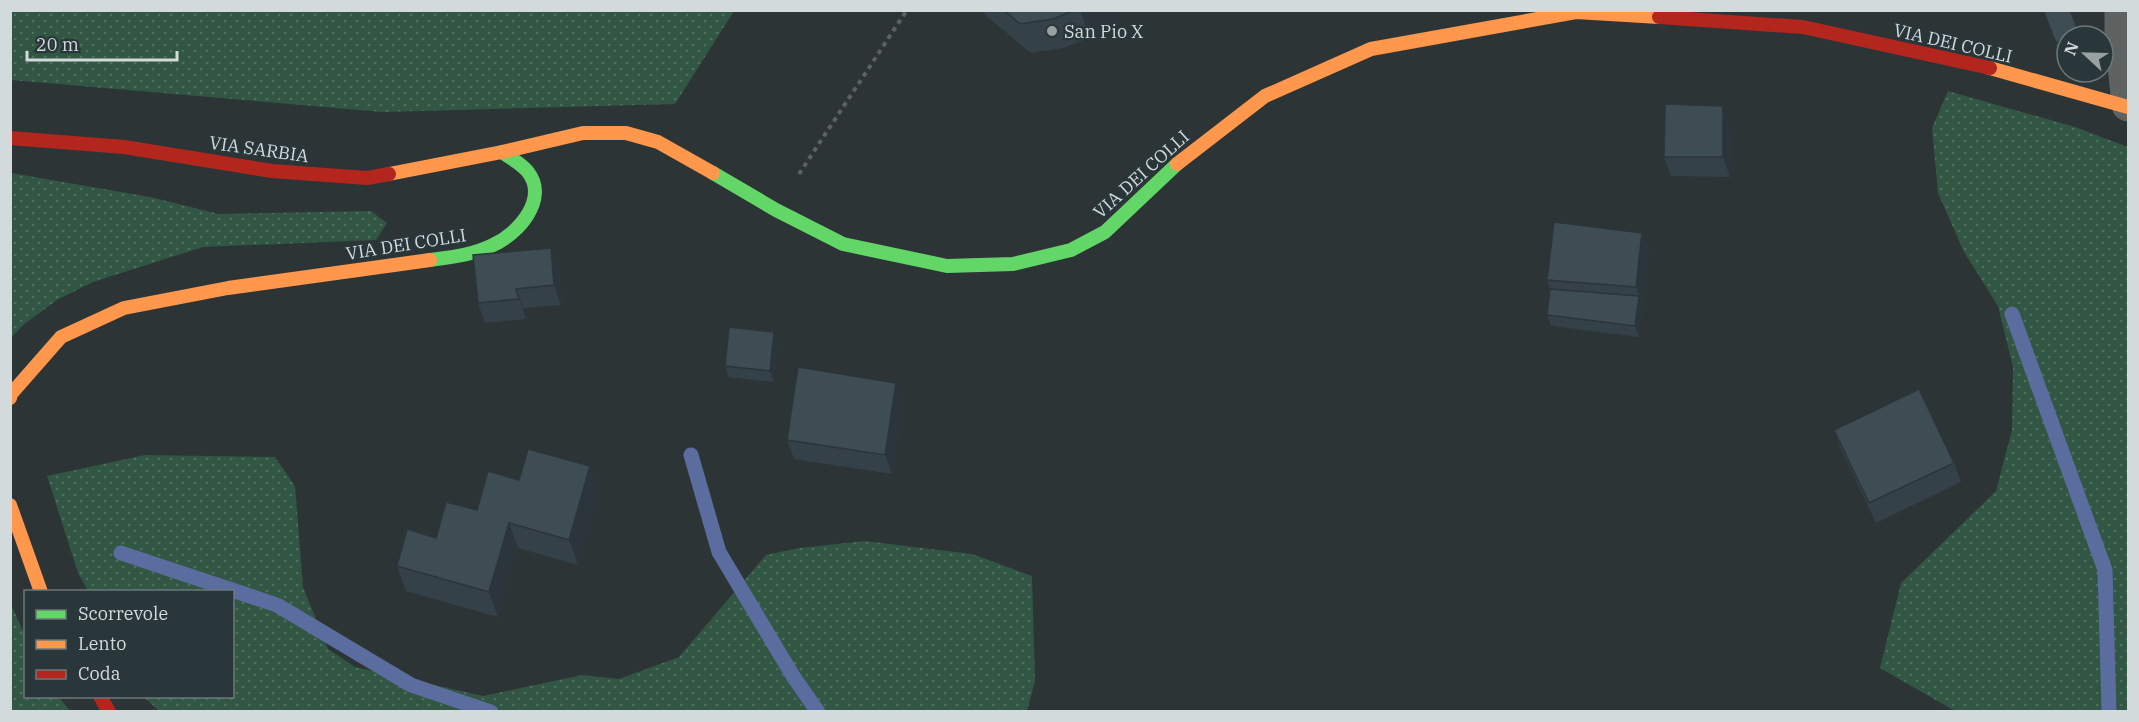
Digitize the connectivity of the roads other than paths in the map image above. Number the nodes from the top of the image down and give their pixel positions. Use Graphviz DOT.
graph roads {
  1 [pos="2121,10"];
  2 [pos="2128,106"];
  3 [pos="10,138"];
  4 [pos="502,152"];
  5 [pos="10,398"];
  6 [pos="10,505"];
  7 [pos="40,590"];
  8 [pos="101,698"];
  9 [pos="109,711"];
  1 -- 2 [label="street"];
  2 -- 4 [label="street, VIA DEI COLLI"];
  3 -- 4 [label="street, VIA SARBIA"];
  4 -- 5 [label="street, VIA DEI COLLI"];
  6 -- 7 [label="street"];
  8 -- 9 [label="street"];
}
